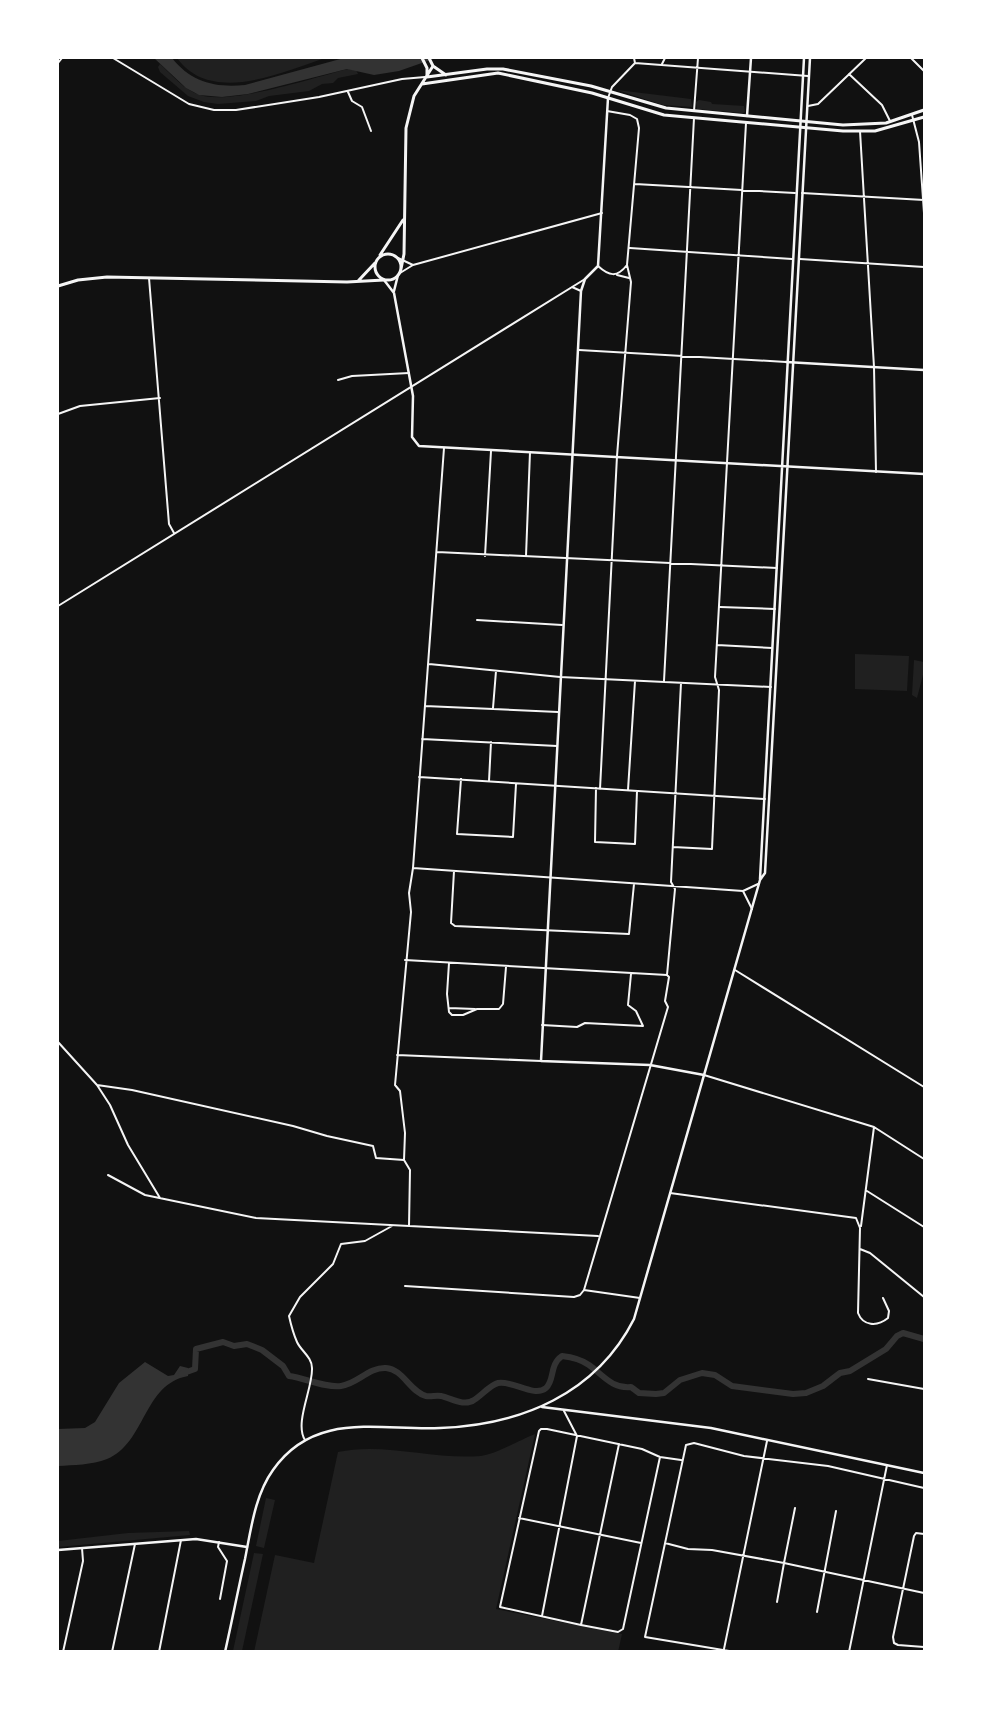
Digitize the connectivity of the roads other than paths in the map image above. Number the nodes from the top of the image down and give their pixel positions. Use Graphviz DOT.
graph roads {
  1 [pos="62,58"];
  2 [pos="113,58"];
  3 [pos="422,58"];
  4 [pos="429,58"];
  5 [pos="634,58"];
  6 [pos="665,58"];
  7 [pos="698,58"];
  8 [pos="751,58"];
  9 [pos="804,58"];
  10 [pos="810,58"];
  11 [pos="866,58"];
  12 [pos="911,58"];
  13 [pos="58,63"];
  14 [pos="635,63"];
  15 [pos="432,64"];
  16 [pos="662,65"];
  17 [pos="697,68"];
  18 [pos="924,71"];
  19 [pos="750,72"];
  20 [pos="849,74"];
  21 [pos="446,75"];
  22 [pos="802,75"];
  23 [pos="808,76"];
  24 [pos="427,77"];
  25 [pos="440,82"];
  26 [pos="422,84"];
  27 [pos="348,92"];
  28 [pos="610,92"];
  29 [pos="608,98"];
  30 [pos="807,106"];
  31 [pos="924,110"];
  32 [pos="607,111"];
  33 [pos="694,111"];
  34 [pos="912,115"];
  35 [pos="747,116"];
  36 [pos="924,117"];
  37 [pos="694,118"];
  38 [pos="914,121"];
  39 [pos="799,122"];
  40 [pos="806,122"];
  41 [pos="890,122"];
  42 [pos="746,123"];
  43 [pos="798,128"];
  44 [pos="805,128"];
  45 [pos="371,131"];
  46 [pos="860,131"];
  47 [pos="797,175"];
  48 [pos="802,176"];
  49 [pos="635,184"];
  50 [pos="690,187"];
  51 [pos="742,190"];
  52 [pos="795,193"];
  53 [pos="802,193"];
  54 [pos="863,197"];
  55 [pos="924,200"];
  56 [pos="602,213"];
  57 [pos="924,214"];
  58 [pos="404,218"];
  59 [pos="630,248"];
  60 [pos="687,252"];
  61 [pos="739,256"];
  62 [pos="398,258"];
  63 [pos="377,259"];
  64 [pos="792,259"];
  65 [pos="798,259"];
  66 [pos="404,261"];
  67 [pos="413,264"];
  68 [pos="868,264"];
  69 [pos="627,265"];
  70 [pos="598,266"];
  71 [pos="924,267"];
  72 [pos="400,272"];
  73 [pos="617,275"];
  74 [pos="148,278"];
  75 [pos="630,278"];
  76 [pos="585,279"];
  77 [pos="358,280"];
  78 [pos="384,280"];
  79 [pos="58,286"];
  80 [pos="569,288"];
  81 [pos="581,291"];
  82 [pos="394,293"];
  83 [pos="578,350"];
  84 [pos="625,353"];
  85 [pos="681,356"];
  86 [pos="733,359"];
  87 [pos="786,362"];
  88 [pos="792,362"];
  89 [pos="874,367"];
  90 [pos="924,370"];
  91 [pos="409,373"];
  92 [pos="338,380"];
  93 [pos="411,386"];
  94 [pos="160,398"];
  95 [pos="58,414"];
  96 [pos="444,448"];
  97 [pos="491,450"];
  98 [pos="530,452"];
  99 [pos="572,454"];
  100 [pos="617,456"];
  101 [pos="675,459"];
  102 [pos="728,462"];
  103 [pos="781,465"];
  104 [pos="787,466"];
  105 [pos="876,472"];
  106 [pos="924,474"];
  107 [pos="174,533"];
  108 [pos="437,552"];
  109 [pos="485,556"];
  110 [pos="526,556"];
  111 [pos="567,558"];
  112 [pos="612,560"];
  113 [pos="669,564"];
  114 [pos="721,566"];
  115 [pos="777,568"];
  116 [pos="58,606"];
  117 [pos="719,607"];
  118 [pos="775,610"];
  119 [pos="476,620"];
  120 [pos="562,625"];
  121 [pos="717,644"];
  122 [pos="773,648"];
  123 [pos="428,664"];
  124 [pos="496,671"];
  125 [pos="560,676"];
  126 [pos="607,678"];
  127 [pos="635,680"];
  128 [pos="664,681"];
  129 [pos="681,682"];
  130 [pos="718,684"];
  131 [pos="771,687"];
  132 [pos="425,706"];
  133 [pos="494,708"];
  134 [pos="558,712"];
  135 [pos="422,739"];
  136 [pos="491,742"];
  137 [pos="557,746"];
  138 [pos="419,777"];
  139 [pos="461,780"];
  140 [pos="489,781"];
  141 [pos="516,784"];
  142 [pos="555,786"];
  143 [pos="596,788"];
  144 [pos="600,789"];
  145 [pos="628,790"];
  146 [pos="637,791"];
  147 [pos="676,794"];
  148 [pos="714,796"];
  149 [pos="765,799"];
  150 [pos="673,847"];
  151 [pos="413,868"];
  152 [pos="454,871"];
  153 [pos="759,872"];
  154 [pos="766,873"];
  155 [pos="550,879"];
  156 [pos="760,882"];
  157 [pos="634,884"];
  158 [pos="674,886"];
  159 [pos="743,891"];
  160 [pos="752,909"];
  161 [pos="547,932"];
  162 [pos="405,960"];
  163 [pos="449,963"];
  164 [pos="506,966"];
  165 [pos="545,969"];
  166 [pos="735,970"];
  167 [pos="631,974"];
  168 [pos="667,975"];
  169 [pos="449,1008"];
  170 [pos="477,1009"];
  171 [pos="542,1025"];
  172 [pos="58,1042"];
  173 [pos="397,1055"];
  174 [pos="541,1061"];
  175 [pos="650,1065"];
  176 [pos="704,1075"];
  177 [pos="97,1085"];
  178 [pos="924,1087"];
  179 [pos="874,1127"];
  180 [pos="924,1159"];
  181 [pos="404,1160"];
  182 [pos="108,1175"];
  183 [pos="867,1191"];
  184 [pos="670,1193"];
  185 [pos="160,1198"];
  186 [pos="392,1226"];
  187 [pos="409,1226"];
  188 [pos="924,1227"];
  189 [pos="860,1228"];
  190 [pos="598,1236"];
  191 [pos="860,1249"];
  192 [pos="405,1286"];
  193 [pos="584,1290"];
  194 [pos="924,1297"];
  195 [pos="641,1298"];
  196 [pos="882,1298"];
  197 [pos="868,1379"];
  198 [pos="924,1389"];
  199 [pos="542,1407"];
  200 [pos="564,1412"];
  201 [pos="577,1436"];
  202 [pos="305,1440"];
  203 [pos="768,1440"];
  204 [pos="619,1444"];
  205 [pos="660,1456"];
  206 [pos="764,1458"];
  207 [pos="681,1460"];
  208 [pos="887,1465"];
  209 [pos="924,1473"];
  210 [pos="883,1479"];
  211 [pos="924,1488"];
  212 [pos="796,1508"];
  213 [pos="836,1511"];
  214 [pos="519,1518"];
  215 [pos="559,1526"];
  216 [pos="924,1534"];
  217 [pos="600,1535"];
  218 [pos="181,1540"];
  219 [pos="219,1542"];
  220 [pos="641,1543"];
  221 [pos="664,1543"];
  222 [pos="134,1544"];
  223 [pos="82,1548"];
  224 [pos="247,1548"];
  225 [pos="58,1550"];
  226 [pos="743,1556"];
  227 [pos="784,1563"];
  228 [pos="824,1572"];
  229 [pos="862,1580"];
  230 [pos="903,1589"];
  231 [pos="924,1593"];
  232 [pos="220,1599"];
  233 [pos="777,1602"];
  234 [pos="817,1612"];
  235 [pos="542,1616"];
  236 [pos="581,1625"];
  237 [pos="924,1647"];
  238 [pos="724,1649"];
  239 [pos="63,1652"];
  240 [pos="112,1652"];
  241 [pos="159,1652"];
  242 [pos="225,1652"];
  243 [pos="735,1652"];
  244 [pos="849,1652"];
  1 -- 13 [label="street"];
  2 -- 27 [label="street"];
  3 -- 24 [label="main road"];
  4 -- 15 [label="main road"];
  5 -- 14 [label="street"];
  6 -- 16 [label="street"];
  7 -- 17 [label="street"];
  8 -- 19 [label="main road"];
  9 -- 22 [label="main road"];
  10 -- 23 [label="main road"];
  11 -- 20 [label="street"];
  12 -- 18 [label="street"];
  14 -- 16 [label="street"];
  14 -- 28 [label="street"];
  15 -- 21 [label="main road"];
  15 -- 24 [label="main road"];
  16 -- 17 [label="street"];
  17 -- 19 [label="street"];
  17 -- 33 [label="street"];
  19 -- 22 [label="street"];
  19 -- 35 [label="main road"];
  20 -- 30 [label="street"];
  20 -- 41 [label="street"];
  21 -- 24 [label="main road"];
  21 -- 28 [label="main road"];
  22 -- 23 [label="street"];
  22 -- 39 [label="main road"];
  23 -- 30 [label="main road"];
  24 -- 25 [label="main road"];
  24 -- 26 [label="main road"];
  24 -- 27 [label="street"];
  25 -- 26 [label="main road"];
  25 -- 29 [label="main road"];
  26 -- 58 [label="main road"];
  27 -- 45 [label="street"];
  28 -- 29 [label="street"];
  28 -- 33 [label="main road"];
  29 -- 32 [label="main road"];
  29 -- 37 [label="main road"];
  30 -- 40 [label="main road"];
  31 -- 34 [label="main road"];
  32 -- 49 [label="street"];
  32 -- 56 [label="main road"];
  33 -- 35 [label="main road"];
  34 -- 38 [label="street"];
  34 -- 41 [label="main road"];
  35 -- 39 [label="main road"];
  36 -- 38 [label="main road"];
  37 -- 42 [label="main road"];
  37 -- 50 [label="street"];
  38 -- 46 [label="main road"];
  38 -- 55 [label="street"];
  39 -- 40 [label="main road"];
  39 -- 43 [label="main road"];
  40 -- 41 [label="main road"];
  40 -- 44 [label="main road"];
  42 -- 43 [label="main road"];
  42 -- 51 [label="street"];
  43 -- 44 [label="main road"];
  43 -- 47 [label="main road"];
  44 -- 46 [label="main road"];
  44 -- 48 [label="main road"];
  46 -- 54 [label="street"];
  47 -- 48 [label="main road"];
  47 -- 52 [label="main road"];
  48 -- 53 [label="main road"];
  49 -- 50 [label="street"];
  49 -- 59 [label="street"];
  50 -- 51 [label="street"];
  50 -- 60 [label="street"];
  51 -- 52 [label="street"];
  51 -- 61 [label="street"];
  52 -- 64 [label="main road"];
  53 -- 54 [label="street"];
  53 -- 65 [label="main road"];
  54 -- 55 [label="street"];
  54 -- 68 [label="street"];
  55 -- 57 [label="street"];
  56 -- 67 [label="street"];
  56 -- 70 [label="main road"];
  58 -- 63 [label="main road"];
  58 -- 66 [label="main road"];
  59 -- 60 [label="street"];
  59 -- 69 [label="street"];
  60 -- 61 [label="street"];
  60 -- 85 [label="street"];
  61 -- 64 [label="street"];
  61 -- 86 [label="street"];
  62 -- 63 [label="main road"];
  62 -- 66 [label="street"];
  62 -- 72 [label="main road"];
  63 -- 77 [label="main road"];
  63 -- 78 [label="main road"];
  64 -- 87 [label="main road"];
  65 -- 68 [label="street"];
  65 -- 88 [label="main road"];
  66 -- 67 [label="street"];
  66 -- 72 [label="main road"];
  67 -- 72 [label="street"];
  68 -- 71 [label="street"];
  68 -- 89 [label="street"];
  69 -- 73 [label="street"];
  69 -- 75 [label="street"];
  70 -- 73 [label="street"];
  70 -- 76 [label="main road"];
  72 -- 78 [label="main road"];
  72 -- 82 [label="main road"];
  73 -- 75 [label="street"];
  74 -- 77 [label="main road"];
  74 -- 79 [label="main road"];
  74 -- 94 [label="street"];
  75 -- 84 [label="street"];
  76 -- 80 [label="street"];
  76 -- 81 [label="main road"];
  77 -- 78 [label="main road"];
  78 -- 82 [label="main road"];
  80 -- 81 [label="street"];
  80 -- 93 [label="street"];
  81 -- 83 [label="main road"];
  82 -- 91 [label="main road"];
  83 -- 84 [label="street"];
  83 -- 99 [label="main road"];
  84 -- 85 [label="street"];
  84 -- 100 [label="street"];
  85 -- 86 [label="street"];
  85 -- 101 [label="street"];
  86 -- 87 [label="street"];
  86 -- 102 [label="street"];
  87 -- 88 [label="main road"];
  87 -- 103 [label="main road"];
  88 -- 89 [label="main road"];
  88 -- 104 [label="main road"];
  89 -- 90 [label="main road"];
  89 -- 105 [label="street"];
  91 -- 92 [label="street"];
  91 -- 93 [label="main road"];
  93 -- 96 [label="main road"];
  93 -- 107 [label="street"];
  94 -- 95 [label="street"];
  94 -- 107 [label="street"];
  96 -- 97 [label="main road"];
  96 -- 108 [label="street"];
  97 -- 98 [label="main road"];
  97 -- 109 [label="street"];
  98 -- 99 [label="main road"];
  98 -- 110 [label="street"];
  99 -- 100 [label="main road"];
  99 -- 111 [label="main road"];
  100 -- 101 [label="main road"];
  100 -- 112 [label="street"];
  101 -- 102 [label="main road"];
  101 -- 113 [label="street"];
  102 -- 103 [label="main road"];
  102 -- 114 [label="street"];
  103 -- 104 [label="main road"];
  103 -- 115 [label="main road"];
  104 -- 105 [label="main road"];
  104 -- 154 [label="main road"];
  105 -- 106 [label="main road"];
  107 -- 116 [label="street"];
  108 -- 109 [label="street"];
  108 -- 123 [label="street"];
  109 -- 110 [label="street"];
  110 -- 111 [label="street"];
  111 -- 112 [label="street"];
  111 -- 120 [label="main road"];
  112 -- 113 [label="street"];
  112 -- 126 [label="street"];
  113 -- 114 [label="street"];
  113 -- 128 [label="street"];
  114 -- 115 [label="street"];
  114 -- 117 [label="street"];
  115 -- 118 [label="main road"];
  117 -- 118 [label="street"];
  117 -- 121 [label="street"];
  118 -- 122 [label="main road"];
  119 -- 120 [label="street"];
  120 -- 125 [label="main road"];
  121 -- 122 [label="street"];
  121 -- 130 [label="street"];
  122 -- 131 [label="main road"];
  123 -- 124 [label="street"];
  123 -- 132 [label="street"];
  124 -- 125 [label="street"];
  124 -- 133 [label="street"];
  125 -- 126 [label="street"];
  125 -- 134 [label="main road"];
  126 -- 127 [label="street"];
  126 -- 144 [label="street"];
  127 -- 128 [label="street"];
  127 -- 145 [label="street"];
  128 -- 129 [label="street"];
  129 -- 130 [label="street"];
  129 -- 147 [label="street"];
  130 -- 131 [label="street"];
  130 -- 148 [label="street"];
  131 -- 149 [label="main road"];
  132 -- 133 [label="street"];
  132 -- 135 [label="street"];
  133 -- 134 [label="street"];
  134 -- 137 [label="main road"];
  135 -- 136 [label="street"];
  135 -- 138 [label="street"];
  136 -- 137 [label="street"];
  136 -- 140 [label="street"];
  137 -- 142 [label="main road"];
  138 -- 139 [label="street"];
  138 -- 151 [label="street"];
  139 -- 140 [label="street"];
  139 -- 141 [label="street"];
  140 -- 141 [label="street"];
  141 -- 142 [label="street"];
  142 -- 143 [label="street"];
  142 -- 155 [label="main road"];
  143 -- 144 [label="street"];
  143 -- 146 [label="street"];
  144 -- 145 [label="street"];
  145 -- 146 [label="street"];
  146 -- 147 [label="street"];
  147 -- 148 [label="street"];
  147 -- 150 [label="street"];
  148 -- 149 [label="street"];
  148 -- 150 [label="street"];
  149 -- 153 [label="main road"];
  150 -- 158 [label="street"];
  151 -- 152 [label="street"];
  151 -- 162 [label="street"];
  152 -- 155 [label="street"];
  152 -- 161 [label="street"];
  153 -- 154 [label="main road"];
  153 -- 156 [label="main road"];
  154 -- 156 [label="main road"];
  155 -- 157 [label="street"];
  155 -- 161 [label="main road"];
  156 -- 159 [label="street"];
  156 -- 160 [label="main road"];
  157 -- 158 [label="street"];
  157 -- 161 [label="street"];
  158 -- 159 [label="street"];
  158 -- 168 [label="street"];
  159 -- 160 [label="street"];
  160 -- 166 [label="main road"];
  161 -- 165 [label="main road"];
  162 -- 163 [label="street"];
  162 -- 173 [label="street"];
  163 -- 164 [label="street"];
  163 -- 169 [label="street"];
  164 -- 165 [label="street"];
  164 -- 170 [label="street"];
  165 -- 167 [label="street"];
  165 -- 171 [label="main road"];
  166 -- 176 [label="main road"];
  166 -- 178 [label="street"];
  167 -- 168 [label="street"];
  167 -- 171 [label="street"];
  168 -- 175 [label="street"];
  169 -- 170 [label="street"];
  169 -- 170 [label="street"];
  171 -- 174 [label="main road"];
  172 -- 177 [label="street"];
  173 -- 174 [label="street"];
  173 -- 181 [label="street"];
  174 -- 175 [label="main road"];
  175 -- 176 [label="main road"];
  175 -- 190 [label="street"];
  176 -- 179 [label="street"];
  176 -- 184 [label="main road"];
  177 -- 181 [label="street"];
  177 -- 185 [label="street"];
  179 -- 180 [label="street"];
  179 -- 183 [label="street"];
  181 -- 187 [label="street"];
  182 -- 185 [label="street"];
  183 -- 188 [label="street"];
  183 -- 189 [label="street"];
  184 -- 189 [label="street"];
  184 -- 195 [label="main road"];
  185 -- 186 [label="street"];
  186 -- 187 [label="street"];
  186 -- 202 [label="street"];
  187 -- 190 [label="street"];
  189 -- 191 [label="street"];
  190 -- 193 [label="street"];
  191 -- 194 [label="street"];
  191 -- 196 [label="street"];
  192 -- 193 [label="street"];
  193 -- 195 [label="street"];
  195 -- 199 [label="main road"];
  197 -- 198 [label="street"];
  199 -- 200 [label="main road"];
  199 -- 202 [label="main road"];
  200 -- 201 [label="street"];
  200 -- 203 [label="main road"];
  201 -- 204 [label="street"];
  201 -- 214 [label="street"];
  201 -- 215 [label="street"];
  202 -- 224 [label="main road"];
  203 -- 206 [label="street"];
  203 -- 208 [label="main road"];
  204 -- 205 [label="street"];
  204 -- 217 [label="street"];
  205 -- 207 [label="street"];
  205 -- 220 [label="street"];
  206 -- 207 [label="street"];
  206 -- 210 [label="street"];
  206 -- 226 [label="street"];
  207 -- 221 [label="street"];
  208 -- 209 [label="main road"];
  208 -- 210 [label="street"];
  210 -- 211 [label="street"];
  210 -- 229 [label="street"];
  212 -- 227 [label="street"];
  213 -- 228 [label="street"];
  214 -- 215 [label="street"];
  214 -- 235 [label="street"];
  215 -- 217 [label="street"];
  215 -- 235 [label="street"];
  216 -- 230 [label="street"];
  217 -- 220 [label="street"];
  217 -- 236 [label="street"];
  218 -- 219 [label="main road"];
  218 -- 222 [label="main road"];
  218 -- 241 [label="street"];
  219 -- 224 [label="main road"];
  219 -- 232 [label="street"];
  220 -- 236 [label="street"];
  221 -- 226 [label="street"];
  221 -- 238 [label="street"];
  222 -- 223 [label="main road"];
  222 -- 240 [label="street"];
  223 -- 225 [label="main road"];
  223 -- 239 [label="street"];
  224 -- 242 [label="main road"];
  226 -- 227 [label="street"];
  226 -- 238 [label="street"];
  227 -- 228 [label="street"];
  227 -- 233 [label="street"];
  228 -- 229 [label="street"];
  228 -- 234 [label="street"];
  229 -- 230 [label="street"];
  229 -- 244 [label="street"];
  230 -- 231 [label="street"];
  230 -- 237 [label="street"];
  235 -- 236 [label="street"];
  238 -- 243 [label="street"];
}
